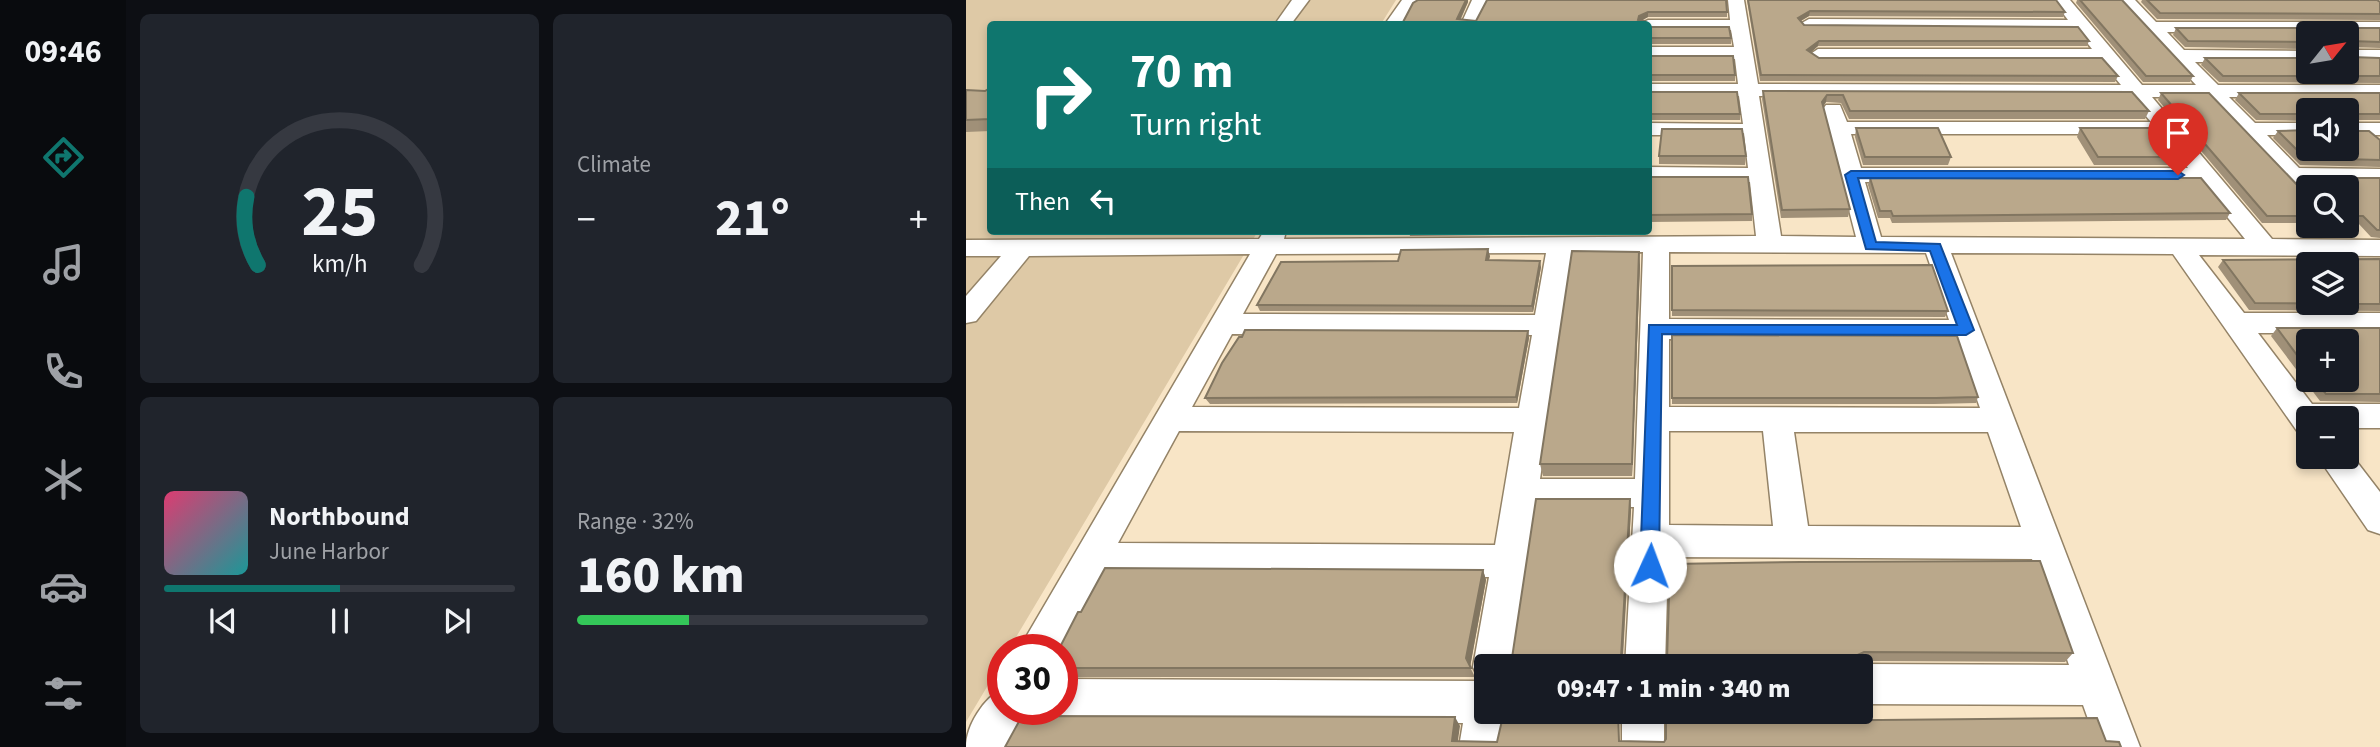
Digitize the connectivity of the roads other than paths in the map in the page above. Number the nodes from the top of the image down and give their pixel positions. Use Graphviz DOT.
graph roads {
  1 [pos="1301,0"];
  2 [pos="1414,0"];
  3 [pos="1480,0"];
  4 [pos="1736,0"];
  5 [pos="1804,0"];
  6 [pos="2061,0"];
  7 [pos="2126,0"];
  8 [pos="1285,21"];
  9 [pos="1396,21"];
  10 [pos="1470,21"];
  11 [pos="1810,24"];
  12 [pos="1895,24"];
  13 [pos="1985,24"];
  14 [pos="2081,24"];
  15 [pos="1652,25"];
  16 [pos="1741,25"];
  17 [pos="2150,27"];
  18 [pos="2380,27"];
  19 [pos="1652,53"];
  20 [pos="1744,53"];
  21 [pos="1818,55"];
  22 [pos="1909,55"];
  23 [pos="2005,55"];
  24 [pos="2106,55"];
  25 [pos="2178,56"];
  26 [pos="2296,56"];
  27 [pos="2359,56"];
  28 [pos="2380,57"];
  29 [pos="1652,90"];
  30 [pos="1749,90"];
  31 [pos="1828,90"];
  32 [pos="2136,91"];
  33 [pos="2212,91"];
  34 [pos="2380,92"];
  35 [pos="1838,128"];
  36 [pos="2167,128"];
  37 [pos="1652,129"];
  38 [pos="1754,129"];
  39 [pos="2248,129"];
  40 [pos="2296,129"];
  41 [pos="2363,129"];
  42 [pos="2380,144"];
  43 [pos="1652,174"];
  44 [pos="1761,175"];
  45 [pos="1851,175"];
  46 [pos="2205,175"];
  47 [pos="2380,176"];
  48 [pos="2359,178"];
  49 [pos="2296,179"];
  50 [pos="1121,239"];
  51 [pos="1272,239"];
  52 [pos="1380,239"];
  53 [pos="1770,244"];
  54 [pos="1656,245"];
  55 [pos="1560,246"];
  56 [pos="1871,246"];
  57 [pos="1936,247"];
  58 [pos="966,248"];
  59 [pos="1022,248"];
  60 [pos="2180,248"];
  61 [pos="2266,248"];
  62 [pos="2372,248"];
  63 [pos="966,314"];
  64 [pos="2236,323"];
  65 [pos="2380,323"];
  66 [pos="1223,324"];
  67 [pos="1548,325"];
  68 [pos="1654,329"];
  69 [pos="1966,330"];
  70 [pos="2297,406"];
  71 [pos="2380,416"];
  72 [pos="2359,417"];
  73 [pos="1170,419"];
  74 [pos="1652,419"];
  75 [pos="1777,419"];
  76 [pos="1532,420"];
  77 [pos="1999,420"];
  78 [pos="2343,469"];
  79 [pos="1521,493"];
  80 [pos="1651,493"];
  81 [pos="2380,519"];
  82 [pos="1651,541"];
  83 [pos="1792,541"];
  84 [pos="2045,542"];
  85 [pos="1090,559"];
  86 [pos="1510,561"];
  87 [pos="1048,634"];
  88 [pos="1495,654"];
  89 [pos="1646,654"];
  90 [pos="1873,684"];
  91 [pos="2097,685"];
  92 [pos="1078,700"];
  93 [pos="1474,702"];
  94 [pos="1484,724"];
  95 [pos="1643,724"];
  96 [pos="996,725"];
  97 [pos="983,747"];
  98 [pos="1480,747"];
  99 [pos="1643,747"];
  100 [pos="2119,747"];
  1 -- 8 [label="street"];
  2 -- 9 [label="street"];
  3 -- 10 [label="street"];
  4 -- 16 [label="street"];
  5 -- 11 [label="street"];
  6 -- 14 [label="street"];
  7 -- 17 [label="street"];
  11 -- 12 [label="street"];
  11 -- 21 [label="street"];
  12 -- 13 [label="street"];
  12 -- 22 [label="street"];
  13 -- 14 [label="street"];
  13 -- 23 [label="street"];
  14 -- 24 [label="street"];
  15 -- 16 [label="street"];
  16 -- 20 [label="street"];
  17 -- 18 [label="street"];
  17 -- 25 [label="street"];
  19 -- 20 [label="street"];
  20 -- 30 [label="street"];
  21 -- 22 [label="street"];
  21 -- 31 [label="street"];
  22 -- 23 [label="street"];
  23 -- 24 [label="street"];
  24 -- 32 [label="street"];
  25 -- 26 [label="street"];
  25 -- 33 [label="street"];
  27 -- 28 [label="street"];
  29 -- 30 [label="street"];
  30 -- 31 [label="street"];
  30 -- 38 [label="street"];
  31 -- 32 [label="street"];
  31 -- 35 [label="street"];
  32 -- 33 [label="street"];
  32 -- 36 [label="street"];
  33 -- 34 [label="street"];
  33 -- 39 [label="street"];
  35 -- 36 [label="street"];
  35 -- 45 [label="street"];
  36 -- 46 [label="street"];
  37 -- 38 [label="street"];
  38 -- 44 [label="street"];
  39 -- 40 [label="street"];
  39 -- 49 [label="street"];
  41 -- 42 [label="street"];
  43 -- 44 [label="street"];
  44 -- 53 [label="street"];
  45 -- 46 [label="street"];
  45 -- 56 [label="street"];
  46 -- 61 [label="street"];
  47 -- 48 [label="street"];
  50 -- 51 [label="street"];
  50 -- 59 [label="street"];
  51 -- 52 [label="street"];
  51 -- 66 [label="street"];
  52 -- 55 [label="street"];
  53 -- 54 [label="street"];
  53 -- 56 [label="street"];
  54 -- 55 [label="street"];
  54 -- 68 [label="street"];
  55 -- 67 [label="street"];
  56 -- 57 [label="street"];
  57 -- 60 [label="street"];
  57 -- 69 [label="street"];
  58 -- 59 [label="street"];
  59 -- 63 [label="street"];
  60 -- 61 [label="street"];
  60 -- 64 [label="street"];
  61 -- 62 [label="street"];
  64 -- 65 [label="street"];
  64 -- 70 [label="street"];
  66 -- 67 [label="street"];
  66 -- 73 [label="street"];
  67 -- 76 [label="street"];
  68 -- 69 [label="street"];
  68 -- 74 [label="street"];
  69 -- 77 [label="street"];
  71 -- 72 [label="street"];
  73 -- 76 [label="street"];
  73 -- 85 [label="street"];
  74 -- 75 [label="street"];
  74 -- 80 [label="street"];
  75 -- 77 [label="street"];
  75 -- 83 [label="street"];
  76 -- 79 [label="street"];
  77 -- 84 [label="street"];
  78 -- 81 [label="street"];
  79 -- 80 [label="street"];
  79 -- 86 [label="street"];
  80 -- 82 [label="street"];
  82 -- 83 [label="street"];
  82 -- 89 [label="street"];
  83 -- 84 [label="street"];
  84 -- 91 [label="street"];
  85 -- 86 [label="street"];
  85 -- 87 [label="street"];
  86 -- 88 [label="street"];
  90 -- 91 [label="street"];
  91 -- 100 [label="street"];
  92 -- 93 [label="street"];
  94 -- 98 [label="street"];
  95 -- 99 [label="street"];
  96 -- 97 [label="street"];
}
